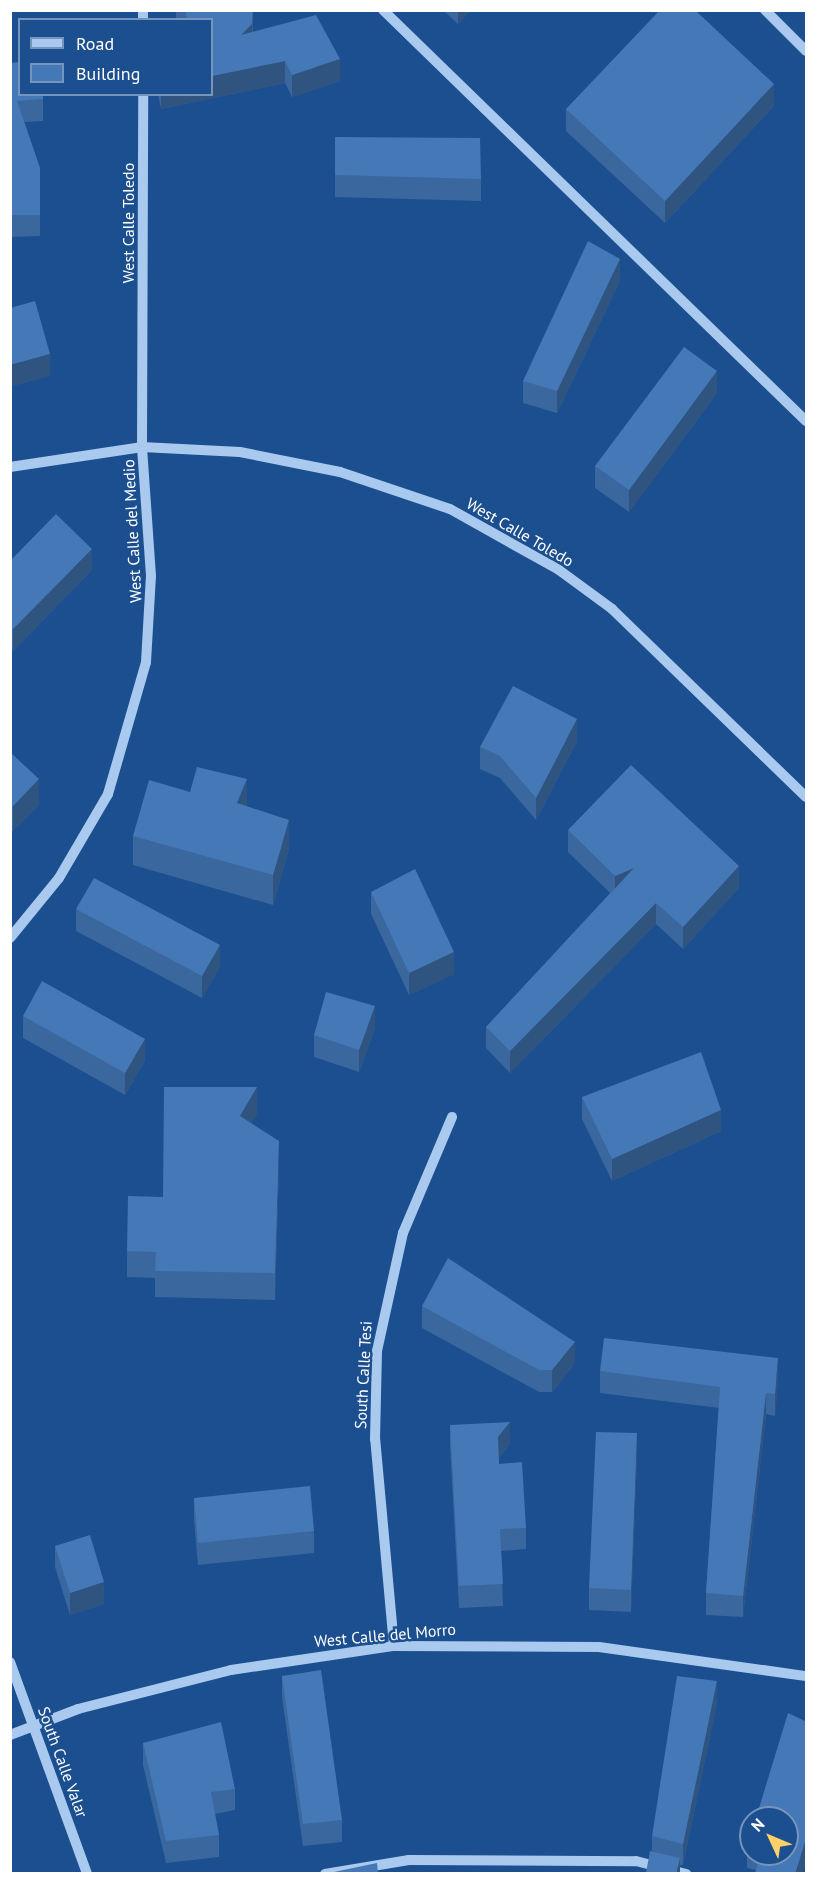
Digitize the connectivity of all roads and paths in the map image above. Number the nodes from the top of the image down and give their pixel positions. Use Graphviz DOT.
graph roads {
  1 [pos="383,10"];
  2 [pos="765,10"];
  3 [pos="807,51"];
  4 [pos="143,96"];
  5 [pos="807,421"];
  6 [pos="142,447"];
  7 [pos="10,466"];
  8 [pos="807,797"];
  9 [pos="10,938"];
  10 [pos="452,1117"];
  11 [pos="394,1646"];
  12 [pos="10,1662"];
  13 [pos="807,1676"];
  14 [pos="34,1726"];
  15 [pos="10,1735"];
  16 [pos="87,1874"];
  17 [pos="325,1874"];
  18 [pos="686,1874"];
  1 -- 5 [label="street"];
  2 -- 3 [label="street"];
  4 -- 6 [label="street, West Calle Toledo"];
  6 -- 7 [label="street, West Calle Toledo"];
  6 -- 8 [label="street, West Calle Toledo"];
  6 -- 9 [label="street, West Calle del Medio"];
  10 -- 11 [label="street, South Calle Tesi"];
  11 -- 13 [label="street, West Calle del Morro"];
  11 -- 14 [label="street, West Calle del Morro"];
  12 -- 14 [label="street, South Calle Valar"];
  14 -- 15 [label="street, West Calle del Morro"];
  14 -- 16 [label="street, South Calle Valar"];
  17 -- 18 [label="street"];
}
